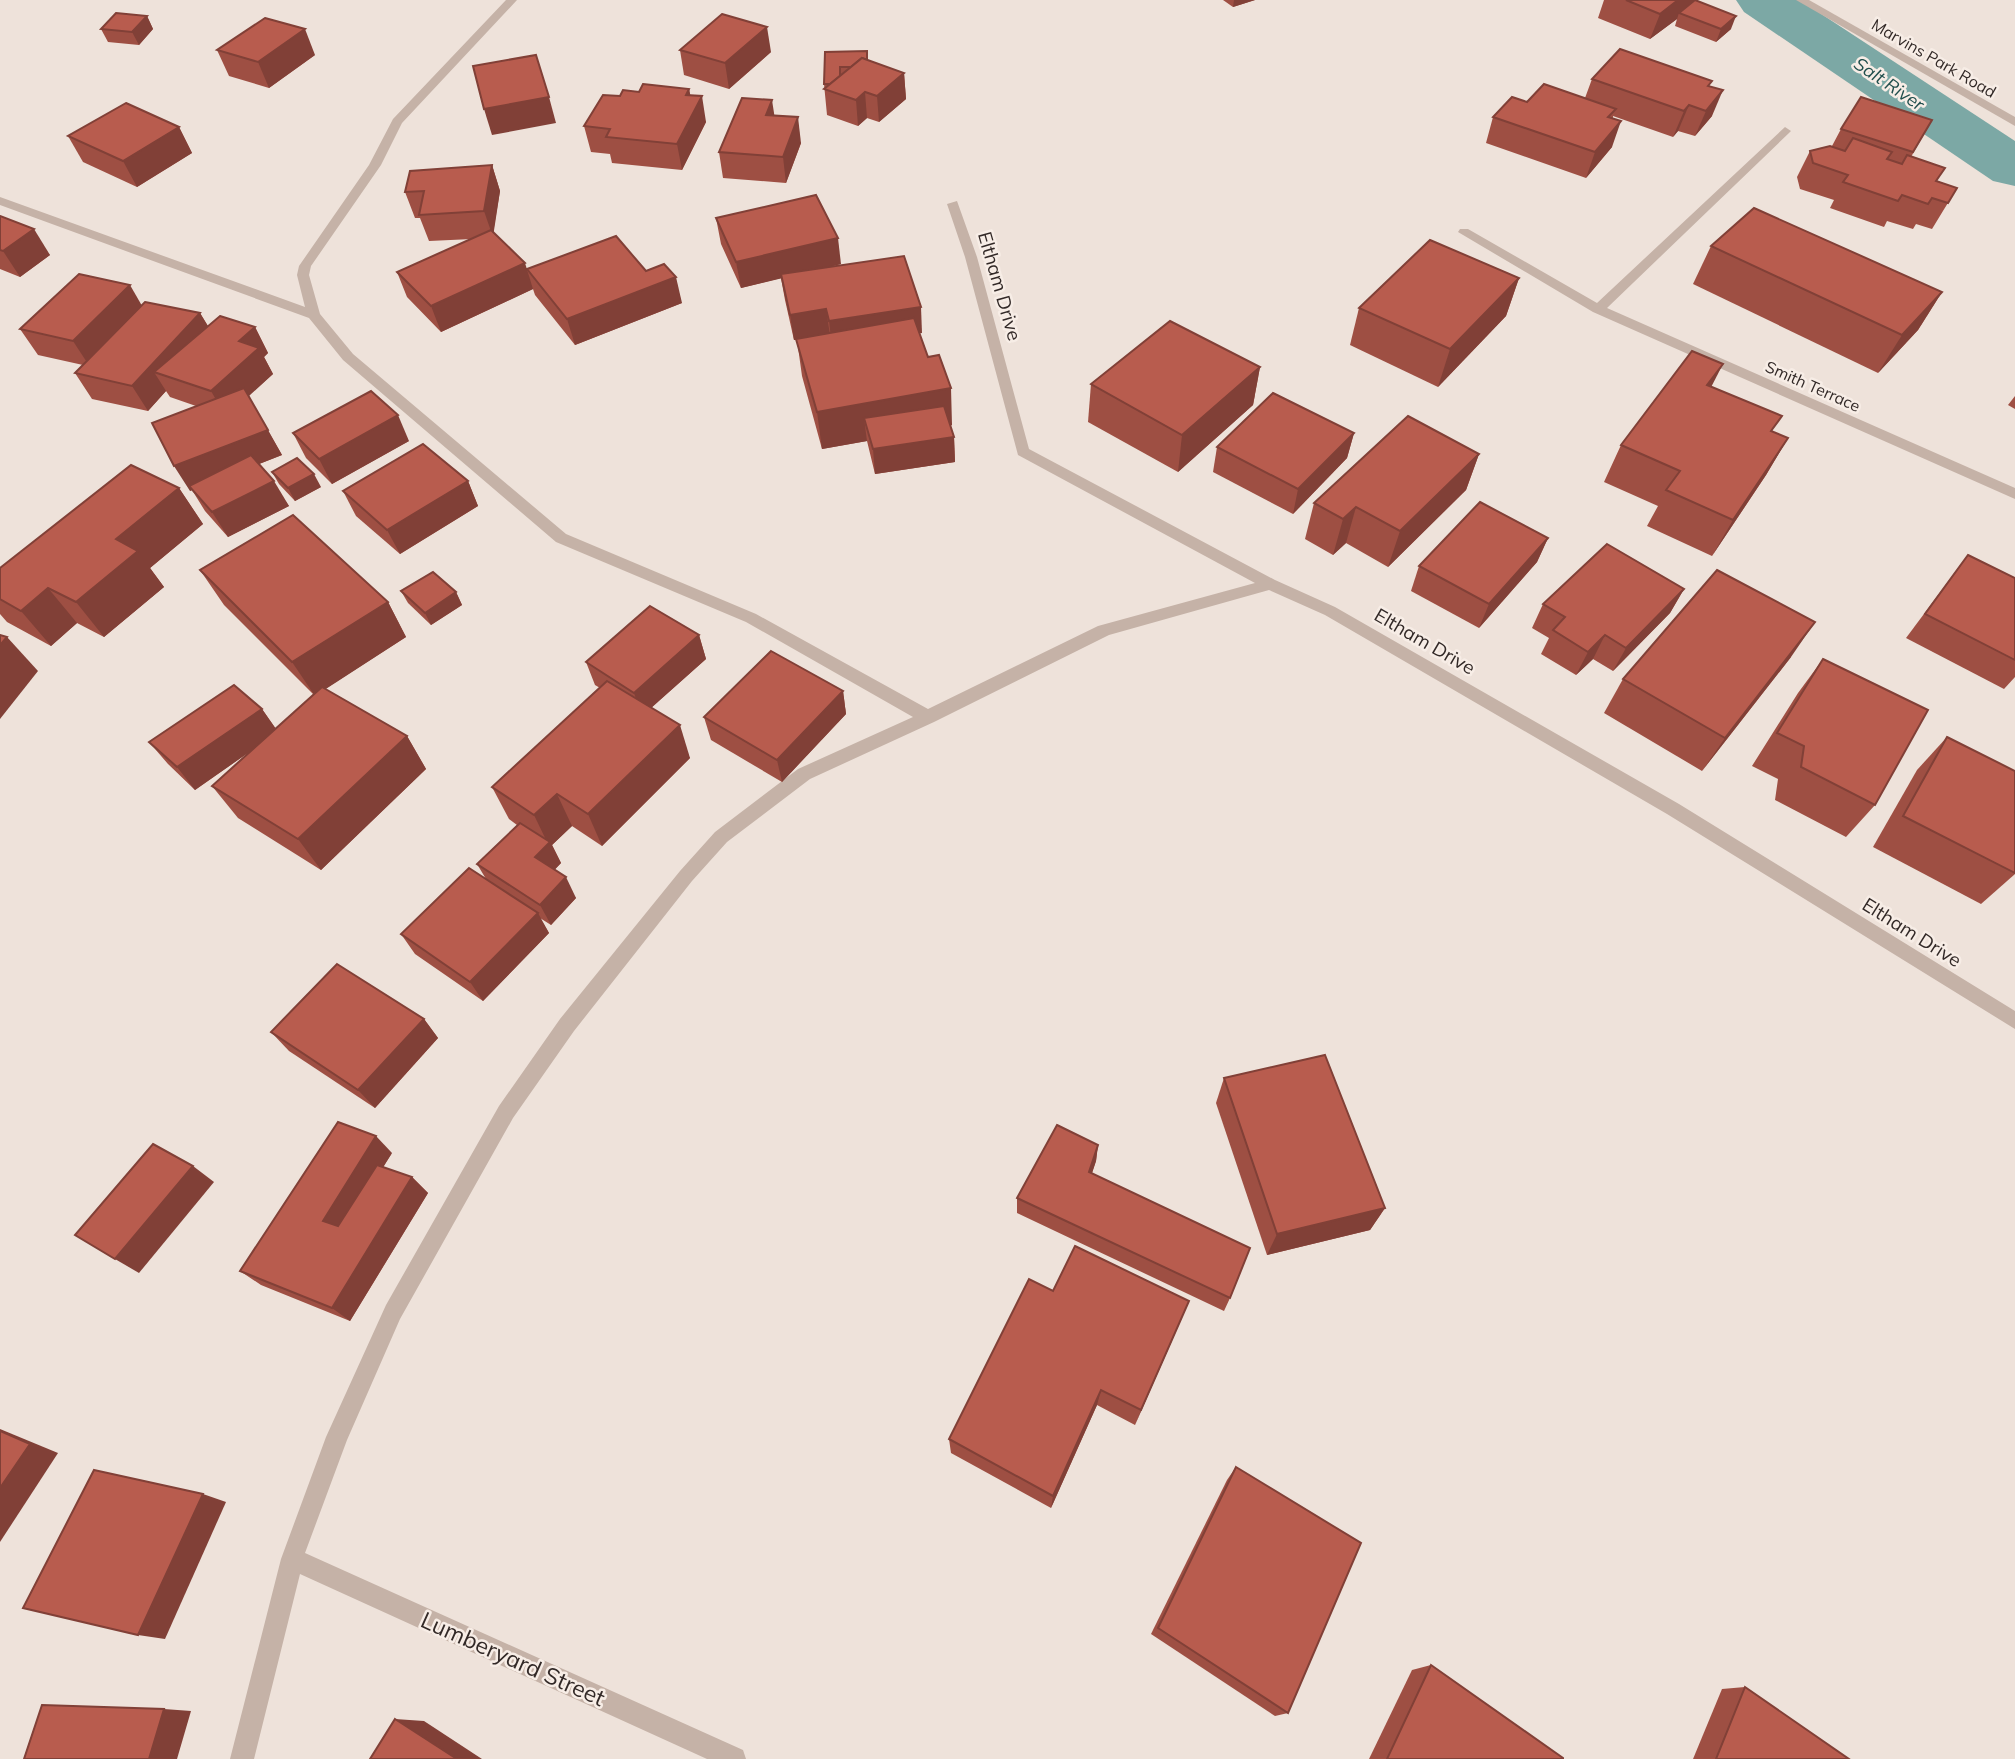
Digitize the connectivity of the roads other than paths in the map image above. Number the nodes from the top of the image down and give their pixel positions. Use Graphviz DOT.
graph roads {
  1 [pos="512,0"];
  2 [pos="1801,0"];
  3 [pos="2015,122"];
  4 [pos="1784,131"];
  5 [pos="0,201"];
  6 [pos="953,204"];
  7 [pos="1464,232"];
  8 [pos="1598,309"];
  9 [pos="314,315"];
  10 [pos="2015,494"];
  11 [pos="1270,584"];
  12 [pos="928,717"];
  13 [pos="2015,1021"];
  14 [pos="292,1559"];
  15 [pos="243,1759"];
  16 [pos="734,1759"];
  1 -- 9 [label="street"];
  2 -- 3 [label="street, Marvins Park Road"];
  4 -- 8 [label="street"];
  5 -- 9 [label="street"];
  6 -- 11 [label="street, Eltham Drive"];
  7 -- 8 [label="street, Smith Terrace"];
  8 -- 10 [label="street, Smith Terrace"];
  9 -- 12 [label="street"];
  11 -- 12 [label="street"];
  11 -- 13 [label="street, Eltham Drive"];
  12 -- 14 [label="street"];
  14 -- 15 [label="street"];
  14 -- 16 [label="street, Lumberyard Street"];
}
